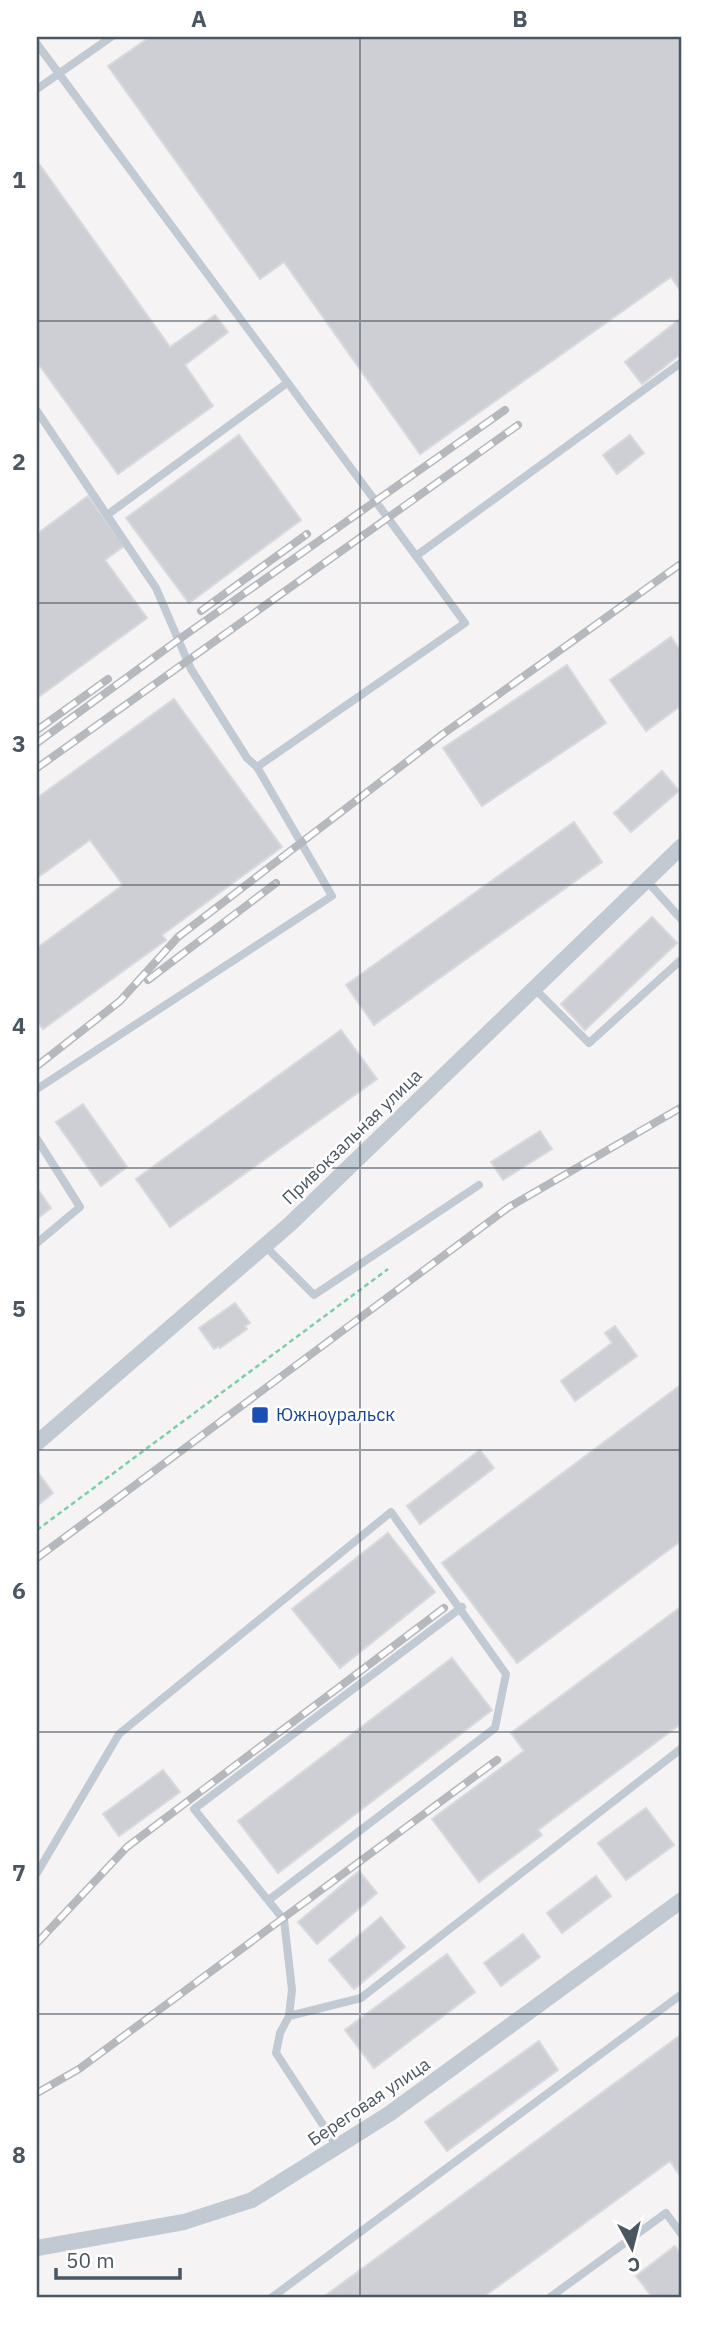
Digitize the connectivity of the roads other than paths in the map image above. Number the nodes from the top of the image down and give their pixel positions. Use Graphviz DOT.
graph roads {
  1 [pos="111,37"];
  2 [pos="37,47"];
  3 [pos="58,74"];
  4 [pos="37,89"];
  5 [pos="682,362"];
  6 [pos="287,383"];
  7 [pos="37,411"];
  8 [pos="107,515"];
  9 [pos="416,556"];
  10 [pos="257,767"];
  11 [pos="682,846"];
  12 [pos="646,880"];
  13 [pos="682,920"];
  14 [pos="682,959"];
  15 [pos="534,987"];
  16 [pos="37,1089"];
  17 [pos="37,1139"];
  18 [pos="479,1185"];
  19 [pos="37,1243"];
  20 [pos="265,1246"];
  21 [pos="37,1443"];
  22 [pos="462,1607"];
  23 [pos="682,1748"];
  24 [pos="37,1873"];
  25 [pos="270,1899"];
  26 [pos="682,1900"];
  27 [pos="682,1994"];
  28 [pos="289,2016"];
  29 [pos="338,2148"];
  30 [pos="682,2235"];
  31 [pos="37,2248"];
  32 [pos="271,2298"];
  33 [pos="549,2298"];
  1 -- 3 [label="lane"];
  2 -- 3 [label="lane"];
  3 -- 4 [label="lane"];
  3 -- 6 [label="lane"];
  5 -- 9 [label="lane"];
  6 -- 8 [label="lane"];
  6 -- 9 [label="lane"];
  7 -- 8 [label="lane"];
  8 -- 10 [label="lane"];
  9 -- 10 [label="lane"];
  10 -- 16 [label="lane"];
  11 -- 12 [label="street, Привокзальная улица"];
  12 -- 13 [label="lane"];
  12 -- 15 [label="street, Привокзальная улица"];
  14 -- 15 [label="lane"];
  15 -- 20 [label="street, Привокзальная улица"];
  17 -- 19 [label="lane"];
  18 -- 20 [label="lane"];
  20 -- 21 [label="street, Привокзальная улица"];
  22 -- 24 [label="lane"];
  22 -- 25 [label="lane"];
  22 -- 25 [label="lane"];
  23 -- 28 [label="lane"];
  25 -- 28 [label="lane"];
  26 -- 29 [label="street, Береговая улица"];
  27 -- 32 [label="lane"];
  28 -- 29 [label="lane"];
  29 -- 31 [label="street, Береговая улица"];
  30 -- 33 [label="lane"];
}
